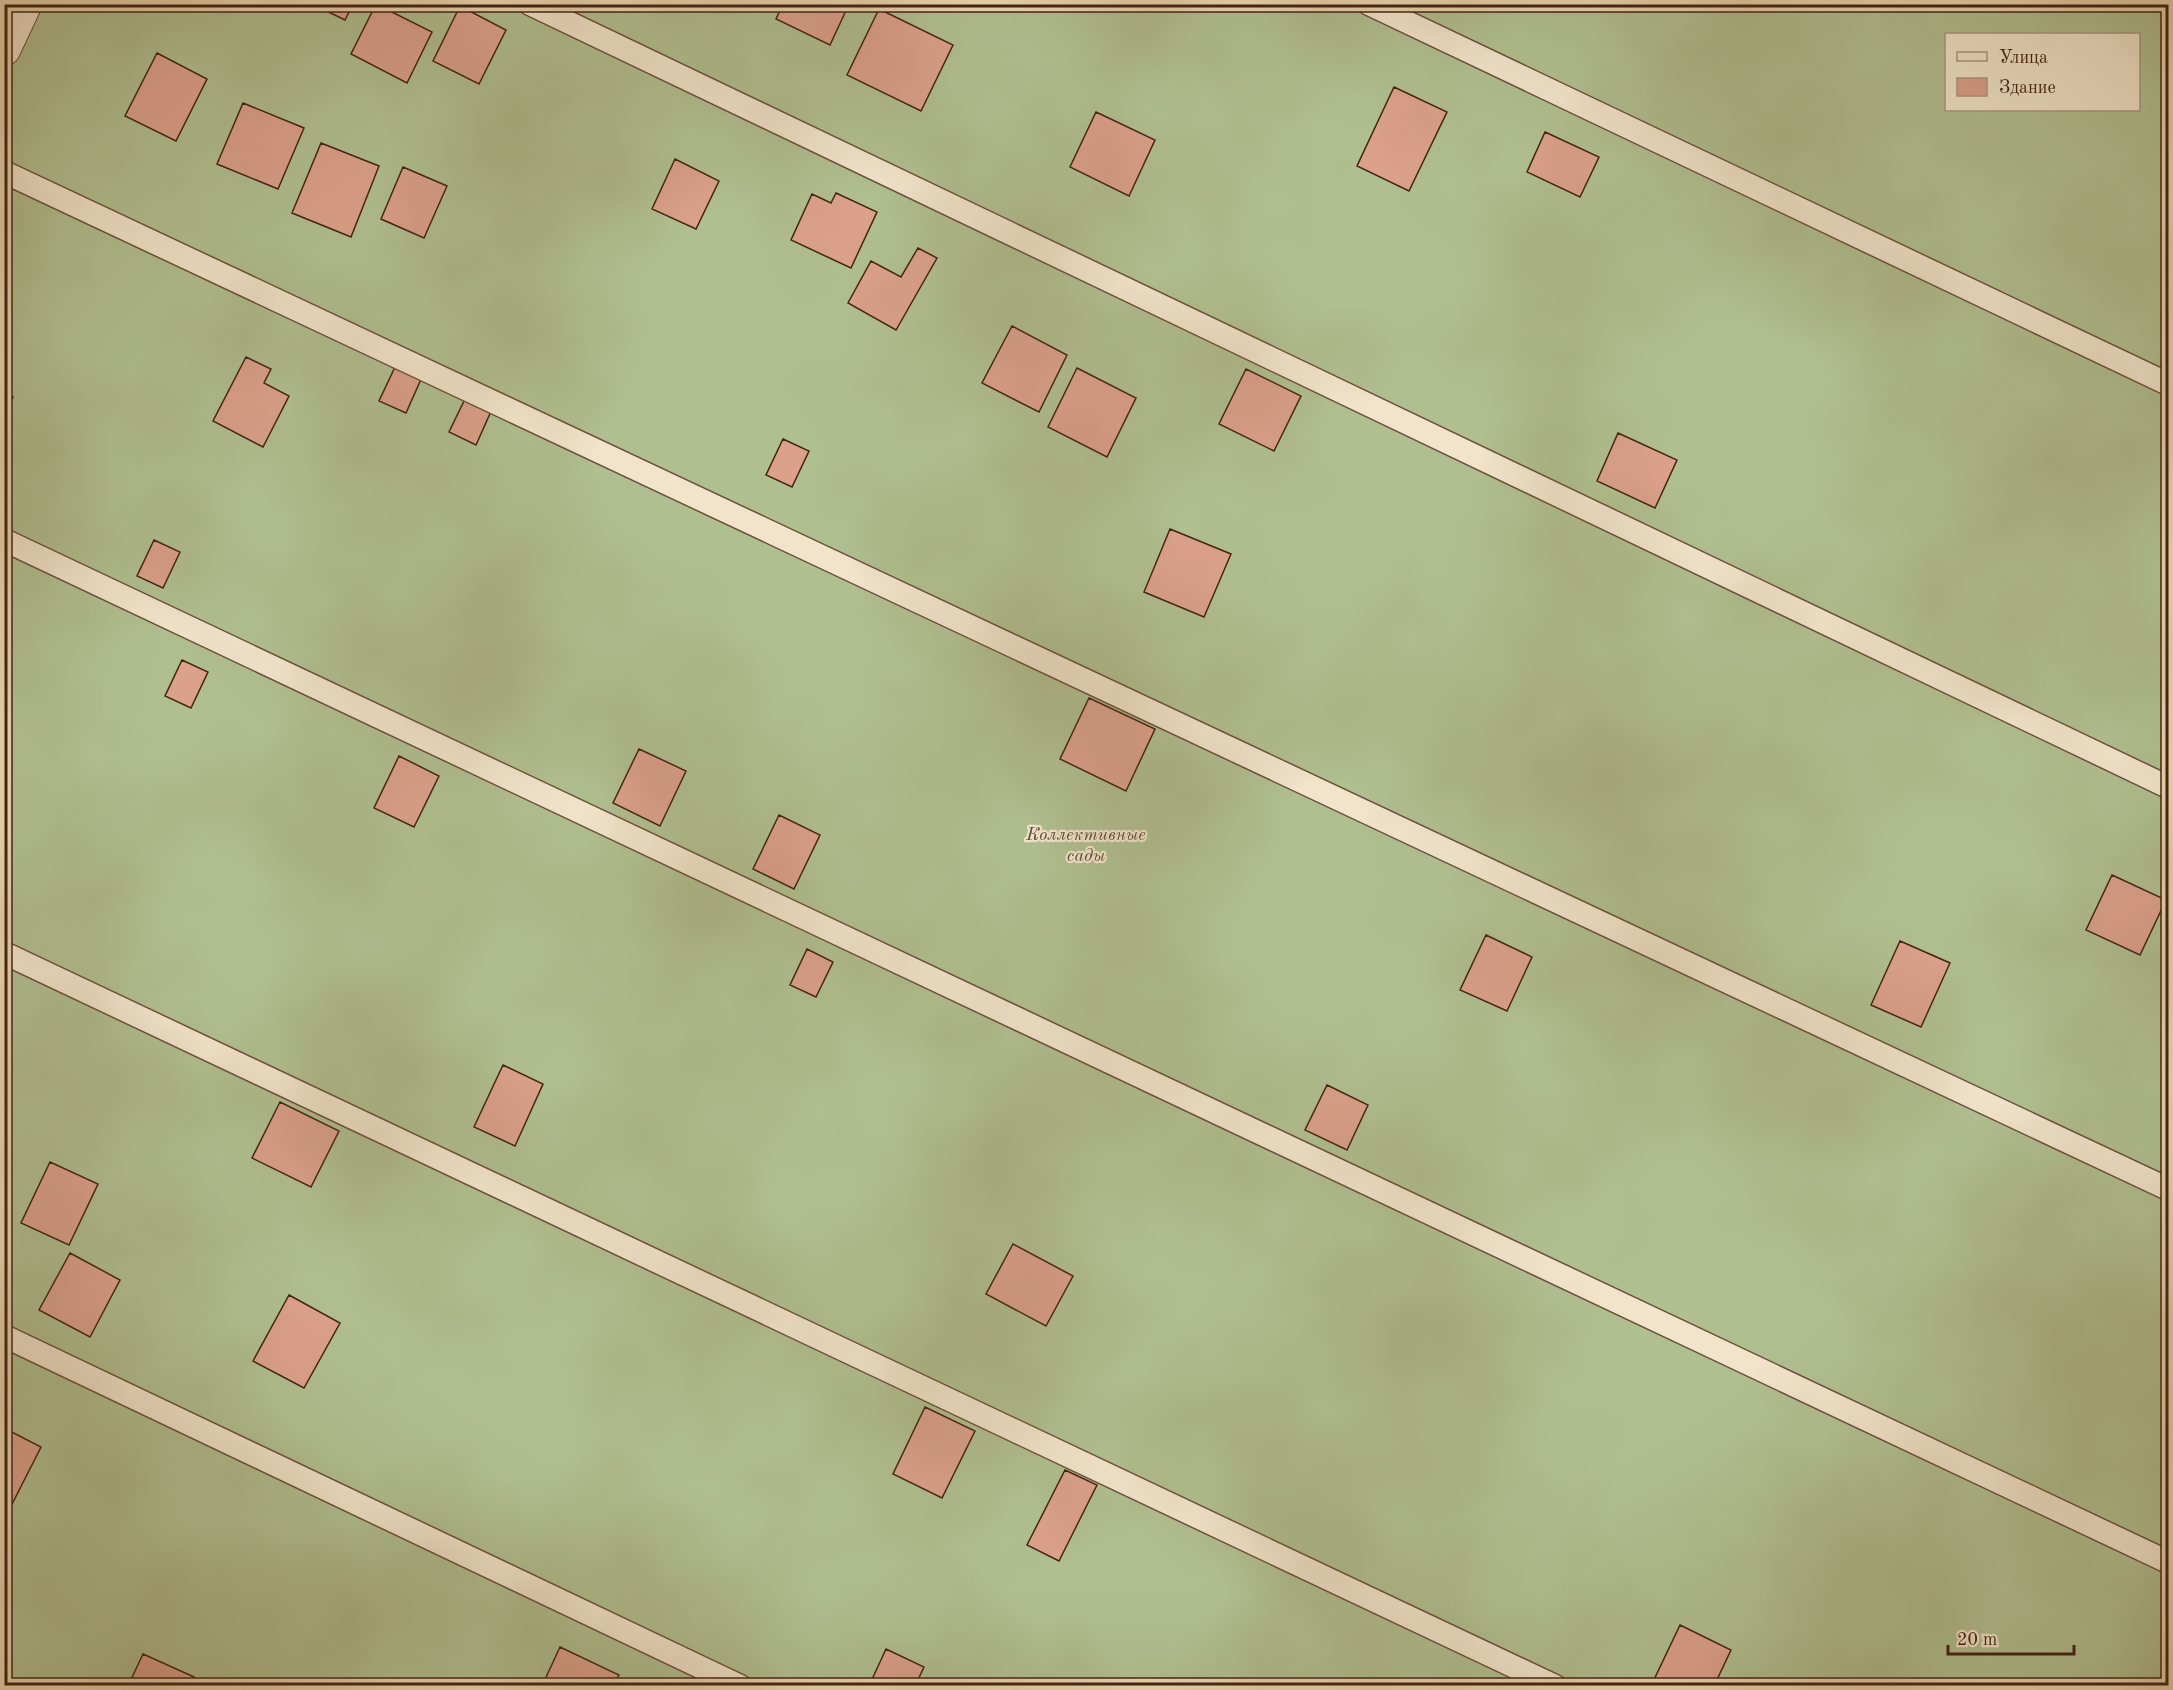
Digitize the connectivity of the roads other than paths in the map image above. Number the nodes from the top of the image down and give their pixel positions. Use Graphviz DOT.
graph roads {
  1 [pos="25,4"];
  2 [pos="530,4"];
  3 [pos="1369,4"];
  4 [pos="4,49"];
  5 [pos="4,172"];
  6 [pos="2169,384"];
  7 [pos="4,540"];
  8 [pos="2169,787"];
  9 [pos="4,953"];
  10 [pos="2169,1189"];
  11 [pos="4,1336"];
  12 [pos="2169,1562"];
  13 [pos="740,1686"];
  14 [pos="1555,1686"];
  1 -- 4 [label="street"];
  2 -- 8 [label="lane"];
  3 -- 6 [label="lane"];
  5 -- 10 [label="lane"];
  7 -- 12 [label="lane"];
  9 -- 14 [label="lane"];
  11 -- 13 [label="lane"];
}
